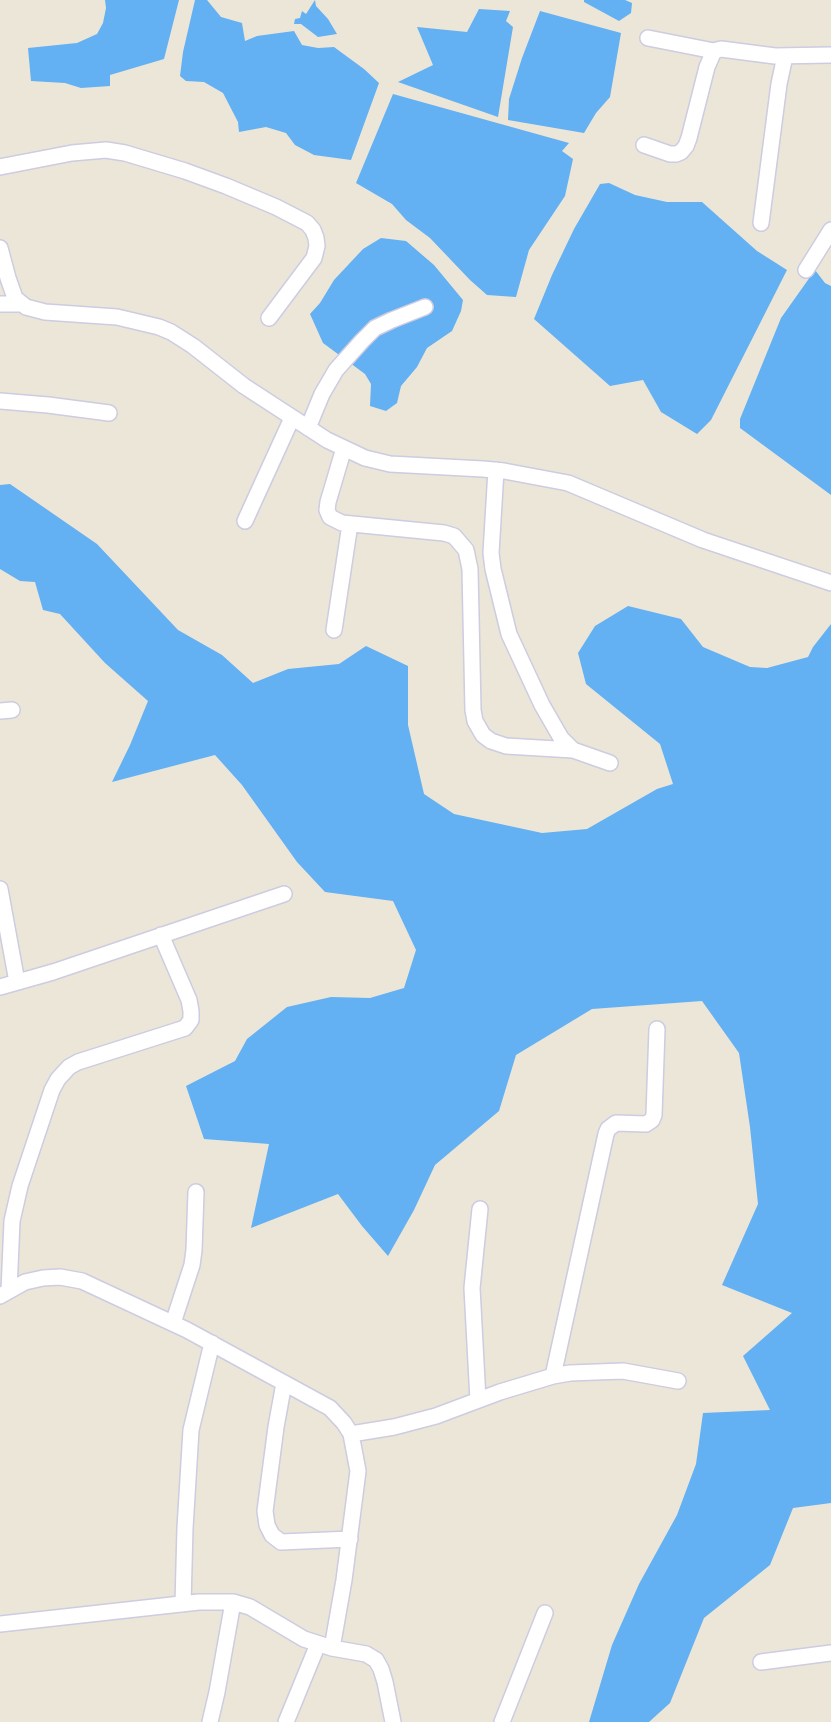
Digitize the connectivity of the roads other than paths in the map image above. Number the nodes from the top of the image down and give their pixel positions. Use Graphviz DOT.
graph roads {
  1 [pos="648,38"];
  2 [pos="714,51"];
  3 [pos="831,55"];
  4 [pos="785,56"];
  5 [pos="644,145"];
  6 [pos="0,167"];
  7 [pos="761,223"];
  8 [pos="831,230"];
  9 [pos="0,248"];
  10 [pos="806,270"];
  11 [pos="0,304"];
  12 [pos="21,304"];
  13 [pos="425,307"];
  14 [pos="268,318"];
  15 [pos="0,401"];
  16 [pos="109,413"];
  17 [pos="292,418"];
  18 [pos="308,428"];
  19 [pos="344,448"];
  20 [pos="496,470"];
  21 [pos="244,521"];
  22 [pos="350,524"];
  23 [pos="831,583"];
  24 [pos="334,630"];
  25 [pos="573,750"];
  26 [pos="610,764"];
  27 [pos="0,889"];
  28 [pos="284,894"];
  29 [pos="161,935"];
  30 [pos="17,982"];
  31 [pos="0,987"];
  32 [pos="657,1029"];
  33 [pos="196,1192"];
  34 [pos="480,1209"];
  35 [pos="5,1294"];
  36 [pos="173,1323"];
  37 [pos="212,1343"];
  38 [pos="553,1376"];
  39 [pos="678,1381"];
  40 [pos="284,1383"];
  41 [pos="478,1400"];
  42 [pos="351,1434"];
  43 [pos="350,1539"];
  44 [pos="233,1602"];
  45 [pos="183,1604"];
  46 [pos="545,1613"];
  47 [pos="0,1624"];
  48 [pos="325,1646"];
  49 [pos="831,1653"];
  50 [pos="760,1662"];
  51 [pos="210,1722"];
  52 [pos="286,1722"];
  53 [pos="392,1722"];
  54 [pos="502,1722"];
  1 -- 2 [label="street"];
  2 -- 4 [label="street"];
  2 -- 5 [label="street"];
  3 -- 4 [label="street"];
  4 -- 7 [label="street"];
  6 -- 14 [label="street"];
  8 -- 10 [label="street"];
  9 -- 12 [label="street"];
  11 -- 12 [label="street"];
  12 -- 17 [label="street"];
  13 -- 18 [label="street"];
  15 -- 16 [label="street"];
  17 -- 18 [label="street"];
  17 -- 21 [label="street"];
  18 -- 19 [label="street"];
  19 -- 20 [label="street"];
  19 -- 22 [label="street"];
  20 -- 23 [label="street"];
  20 -- 25 [label="street"];
  22 -- 24 [label="street"];
  22 -- 25 [label="street"];
  25 -- 26 [label="street"];
  27 -- 30 [label="street"];
  28 -- 29 [label="street"];
  29 -- 30 [label="street"];
  29 -- 35 [label="street"];
  30 -- 31 [label="street"];
  32 -- 38 [label="street"];
  33 -- 36 [label="street"];
  34 -- 41 [label="street"];
  35 -- 36 [label="street"];
  36 -- 37 [label="street"];
  37 -- 40 [label="street"];
  37 -- 45 [label="street"];
  38 -- 39 [label="street"];
  38 -- 41 [label="street"];
  40 -- 42 [label="street"];
  40 -- 43 [label="street"];
  41 -- 42 [label="street"];
  42 -- 43 [label="street"];
  43 -- 48 [label="street"];
  44 -- 45 [label="street"];
  44 -- 48 [label="street"];
  44 -- 51 [label="street"];
  45 -- 47 [label="street"];
  46 -- 54 [label="street"];
  48 -- 52 [label="street"];
  48 -- 53 [label="street"];
  49 -- 50 [label="street"];
}
